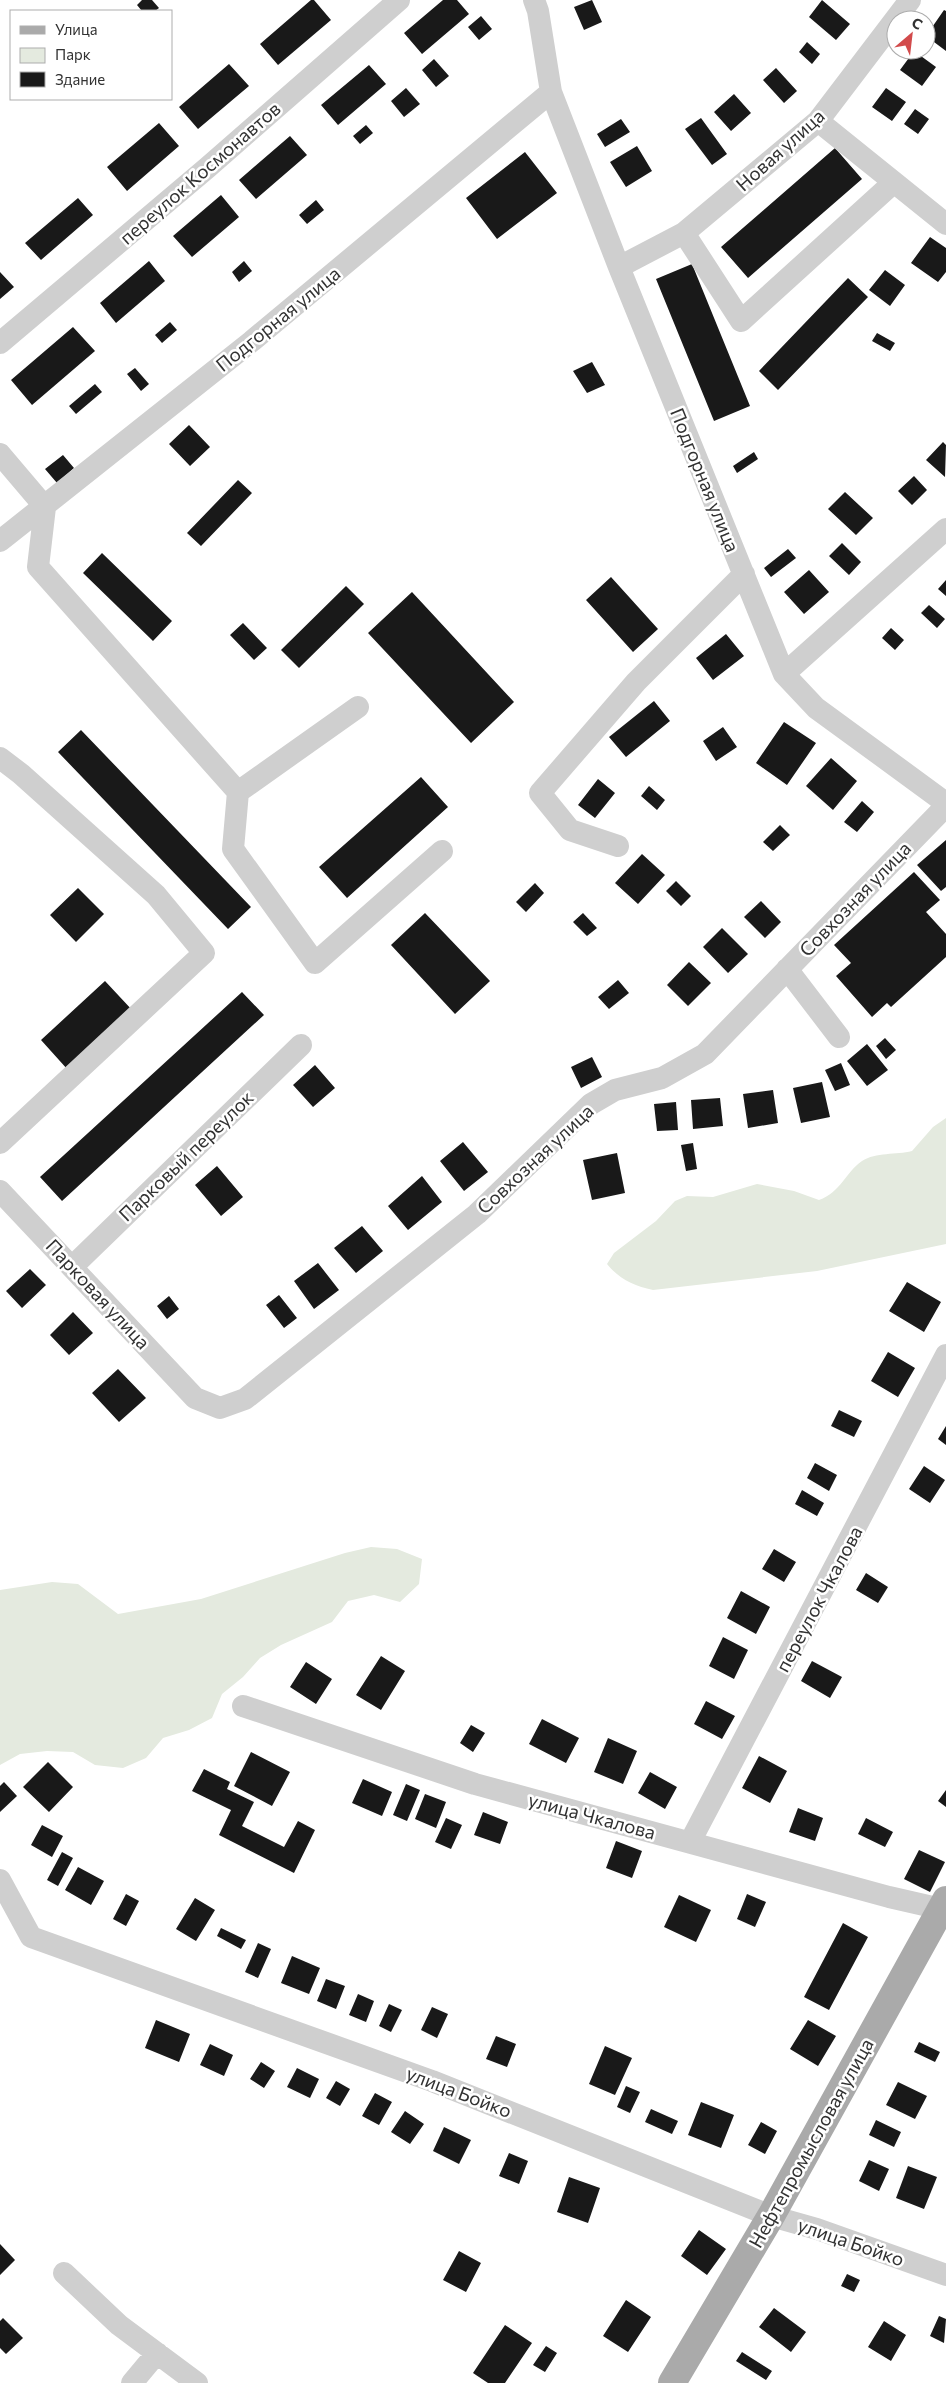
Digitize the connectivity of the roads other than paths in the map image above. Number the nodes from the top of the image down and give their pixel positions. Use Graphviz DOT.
graph roads {
  1 [pos="399,0"];
  2 [pos="534,0"];
  3 [pos="910,0"];
  4 [pos="551,92"];
  5 [pos="818,121"];
  6 [pos="893,183"];
  7 [pos="946,224"];
  8 [pos="684,233"];
  9 [pos="619,266"];
  10 [pos="0,344"];
  11 [pos="0,454"];
  12 [pos="44,507"];
  13 [pos="946,529"];
  14 [pos="0,541"];
  15 [pos="744,574"];
  16 [pos="784,674"];
  17 [pos="358,707"];
  18 [pos="0,758"];
  19 [pos="238,792"];
  20 [pos="946,805"];
  21 [pos="618,846"];
  22 [pos="442,851"];
  23 [pos="788,969"];
  24 [pos="839,1037"];
  25 [pos="300,1045"];
  26 [pos="0,1143"];
  27 [pos="0,1190"];
  28 [pos="72,1267"];
  29 [pos="946,1355"];
  30 [pos="195,1398"];
  31 [pos="243,1706"];
  32 [pos="690,1842"];
  33 [pos="0,1880"];
  34 [pos="944,1906"];
  35 [pos="771,2216"];
  36 [pos="64,2273"];
  37 [pos="946,2274"];
  38 [pos="157,2353"];
  39 [pos="132,2383"];
  40 [pos="198,2383"];
  41 [pos="672,2383"];
  1 -- 10 [label="street, переулок Космонавтов"];
  2 -- 4 [label="street, Подгорная улица"];
  3 -- 5 [label="street, Новая улица"];
  4 -- 9 [label="street, Подгорная улица"];
  4 -- 12 [label="street, Подгорная улица"];
  5 -- 6 [label="street"];
  5 -- 8 [label="street, Новая улица"];
  6 -- 7 [label="street"];
  6 -- 8 [label="street"];
  8 -- 9 [label="street, Новая улица"];
  9 -- 15 [label="street, Подгорная улица"];
  11 -- 12 [label="street"];
  12 -- 14 [label="street, Подгорная улица"];
  12 -- 19 [label="street"];
  13 -- 16 [label="street"];
  15 -- 16 [label="street, Подгорная улица"];
  15 -- 21 [label="street"];
  16 -- 20 [label="street, Подгорная улица"];
  17 -- 19 [label="street"];
  18 -- 26 [label="street"];
  19 -- 22 [label="street"];
  20 -- 23 [label="street, Совхозная улица"];
  23 -- 24 [label="street"];
  23 -- 30 [label="street, Совхозная улица"];
  25 -- 28 [label="street, Парковый переулок"];
  27 -- 28 [label="street, Парковая улица"];
  28 -- 30 [label="street, Парковая улица"];
  29 -- 32 [label="street, переулок Чкалова"];
  31 -- 32 [label="street, улица Чкалова"];
  32 -- 34 [label="street, улица Чкалова"];
  33 -- 35 [label="street, улица Бойко"];
  34 -- 35 [label="main road, Нефтепромысловая улица"];
  35 -- 37 [label="street, улица Бойко"];
  35 -- 41 [label="main road, Нефтепромысловая улица"];
  36 -- 38 [label="street"];
  38 -- 39 [label="street"];
  38 -- 40 [label="street"];
}
